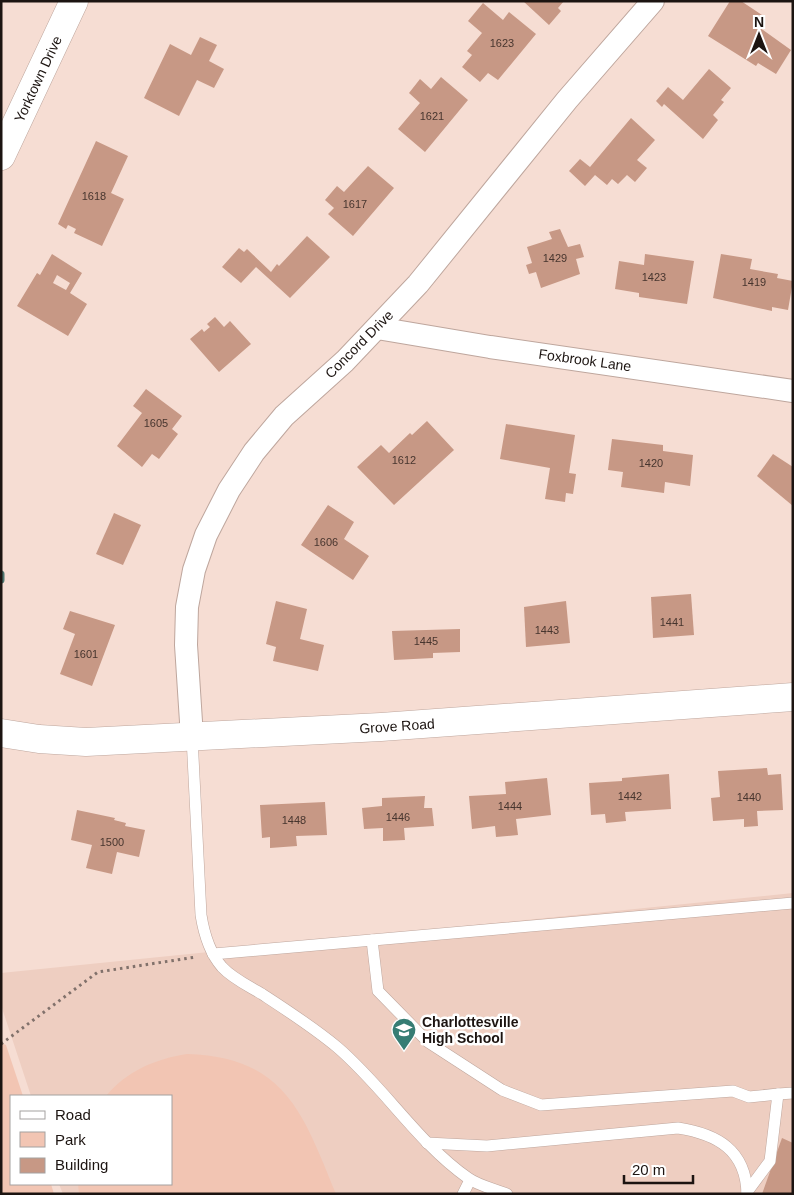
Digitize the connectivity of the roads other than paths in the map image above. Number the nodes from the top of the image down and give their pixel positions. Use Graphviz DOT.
graph roads {
  1 [pos="74,1"];
  2 [pos="652,1"];
  3 [pos="1,156"];
  4 [pos="377,328"];
  5 [pos="793,390"];
  6 [pos="793,697"];
  7 [pos="1,733"];
  8 [pos="192,737"];
  9 [pos="793,903"];
  10 [pos="372,940"];
  11 [pos="214,954"];
  12 [pos="793,1093"];
  13 [pos="778,1094"];
  14 [pos="426,1143"];
  15 [pos="470,1180"];
  16 [pos="747,1193"];
  17 [pos="463,1194"];
  18 [pos="507,1194"];
  1 -- 3 [label="street, Yorktown Drive"];
  2 -- 4 [label="street, Concord Drive"];
  4 -- 5 [label="street, Foxbrook Lane"];
  4 -- 8 [label="street, Concord Drive"];
  6 -- 8 [label="street, Grove Road"];
  7 -- 8 [label="street, Grove Road"];
  8 -- 11 [label="lane"];
  9 -- 10 [label="lane"];
  10 -- 11 [label="lane"];
  10 -- 13 [label="lane"];
  11 -- 14 [label="lane"];
  12 -- 13 [label="lane"];
  13 -- 16 [label="lane"];
  14 -- 15 [label="lane"];
  14 -- 16 [label="lane"];
  15 -- 17 [label="lane"];
  15 -- 18 [label="lane"];
}
